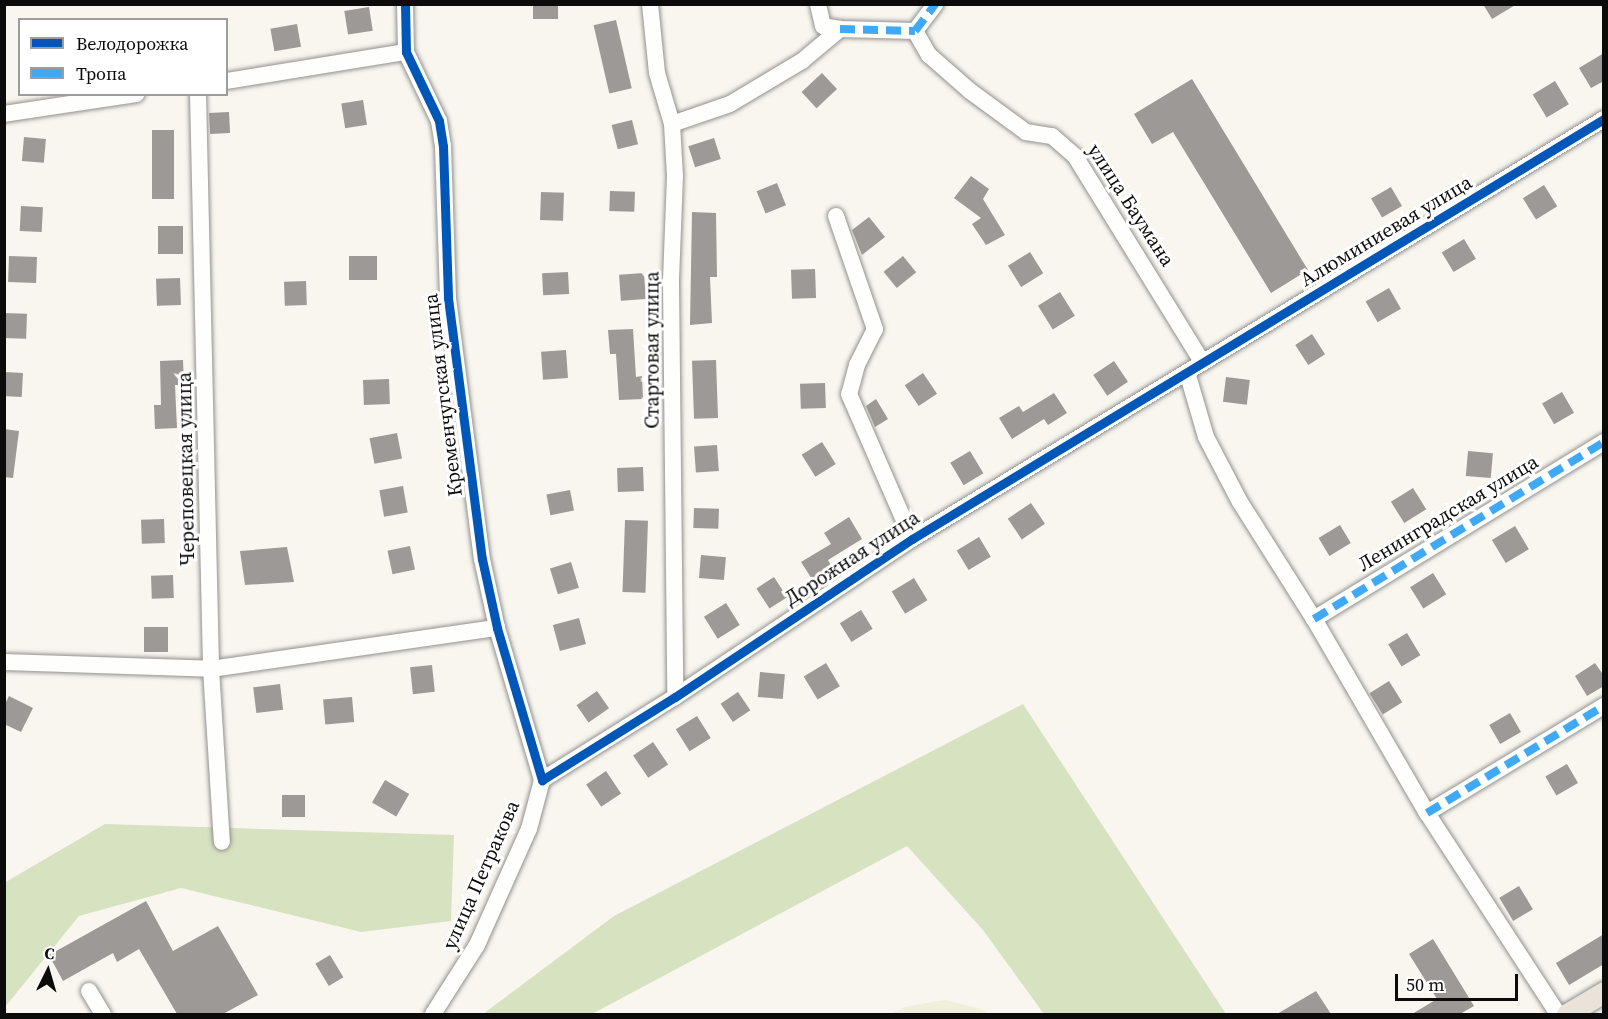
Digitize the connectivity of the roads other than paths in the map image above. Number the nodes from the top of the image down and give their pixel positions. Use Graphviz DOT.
graph roads {
  1 [pos="405,4"];
  2 [pos="650,4"];
  3 [pos="818,4"];
  4 [pos="935,4"];
  5 [pos="840,28"];
  6 [pos="915,31"];
  7 [pos="406,52"];
  8 [pos="228,81"];
  9 [pos="124,96"];
  10 [pos="198,96"];
  11 [pos="5,115"];
  12 [pos="1604,118"];
  13 [pos="672,124"];
  14 [pos="836,216"];
  15 [pos="1203,363"];
  16 [pos="1187,372"];
  17 [pos="1604,442"];
  18 [pos="912,539"];
  19 [pos="1314,619"];
  20 [pos="497,628"];
  21 [pos="4,662"];
  22 [pos="211,669"];
  23 [pos="675,697"];
  24 [pos="1604,706"];
  25 [pos="542,780"];
  26 [pos="1427,813"];
  27 [pos="222,842"];
  28 [pos="89,992"];
  29 [pos="1604,992"];
  30 [pos="103,1014"];
  31 [pos="433,1014"];
  32 [pos="1558,1014"];
  33 [pos="1567,1014"];
  1 -- 7 [label="street, Кременчугская улица"];
  2 -- 13 [label="street, Стартовая улица"];
  3 -- 5 [label="street"];
  4 -- 6 [label="street"];
  5 -- 6 [label="street"];
  5 -- 13 [label="street"];
  6 -- 15 [label="street, улица Баумана"];
  7 -- 8 [label="street"];
  7 -- 20 [label="street, Кременчугская улица"];
  9 -- 11 [label="street"];
  10 -- 22 [label="street, Череповецкая улица"];
  12 -- 15 [label="street, Алюминиевая улица"];
  13 -- 23 [label="street, Стартовая улица"];
  14 -- 18 [label="street"];
  15 -- 16 [label="street, Алюминиевая улица"];
  16 -- 18 [label="street, Дорожная улица"];
  16 -- 19 [label="street"];
  17 -- 19 [label="street, Ленинградская улица"];
  18 -- 23 [label="street, Дорожная улица"];
  19 -- 26 [label="street"];
  20 -- 22 [label="street"];
  20 -- 25 [label="street, Кременчугская улица"];
  21 -- 22 [label="street"];
  22 -- 27 [label="street, Череповецкая улица"];
  23 -- 25 [label="street, Дорожная улица"];
  24 -- 26 [label="street"];
  25 -- 31 [label="street, улица Петракова"];
  26 -- 32 [label="street"];
  28 -- 30 [label="street"];
  29 -- 33 [label="main road"];
}
